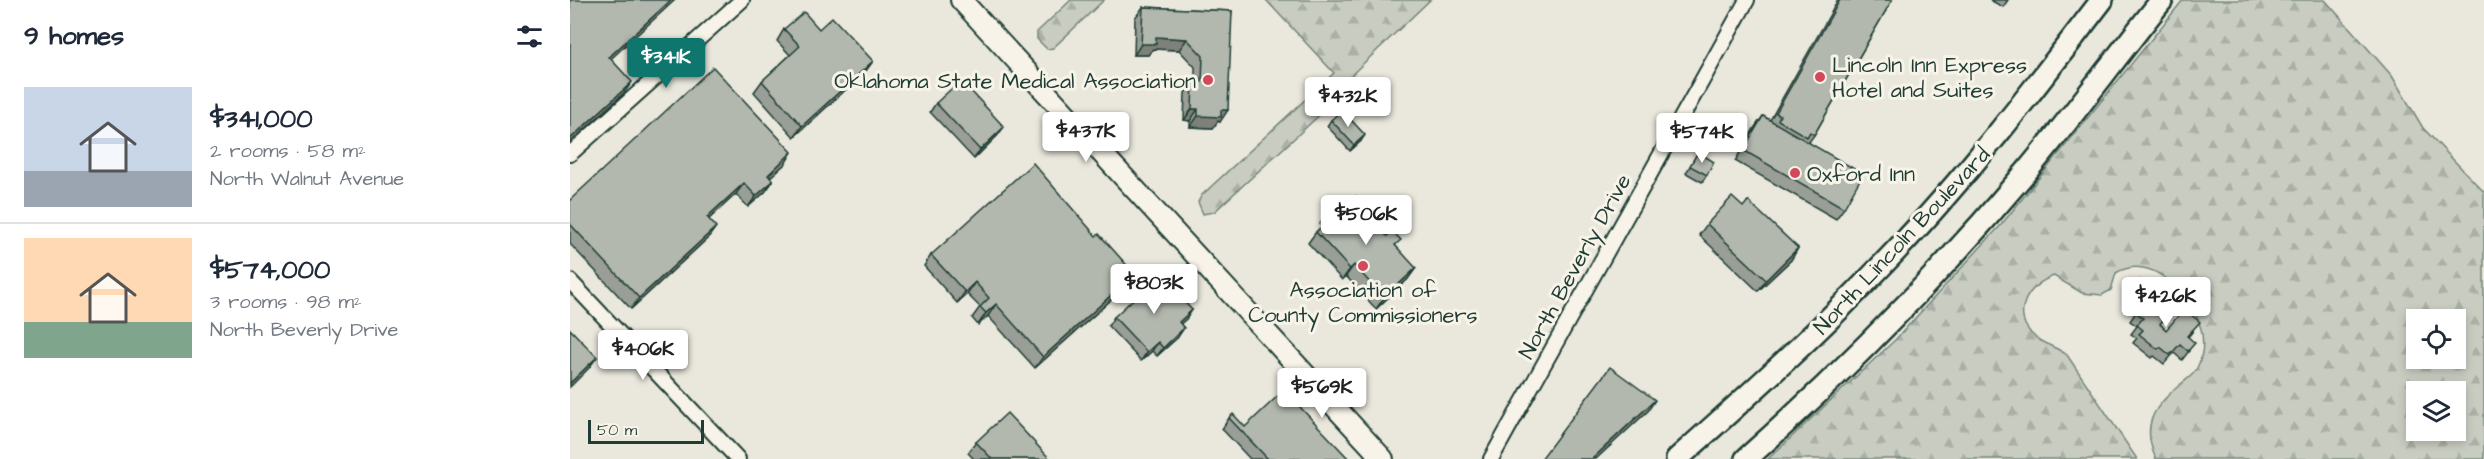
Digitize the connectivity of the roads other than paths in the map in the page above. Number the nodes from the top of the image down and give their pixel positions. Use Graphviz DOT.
graph roads {
  1 [pos="742,0"];
  2 [pos="961,0"];
  3 [pos="1747,0"];
  4 [pos="2102,0"];
  5 [pos="2162,0"];
  6 [pos="570,154"];
  7 [pos="570,281"];
  8 [pos="738,459"];
  9 [pos="1383,459"];
  10 [pos="1491,459"];
  11 [pos="1677,459"];
  12 [pos="1746,459"];
  1 -- 6 [label="street"];
  2 -- 9 [label="main road"];
  3 -- 10 [label="street, North Beverly Drive"];
  4 -- 11 [label="main road, North Lincoln Boulevard"];
  5 -- 12 [label="main road, North Lincoln Boulevard"];
  7 -- 8 [label="street"];
}
